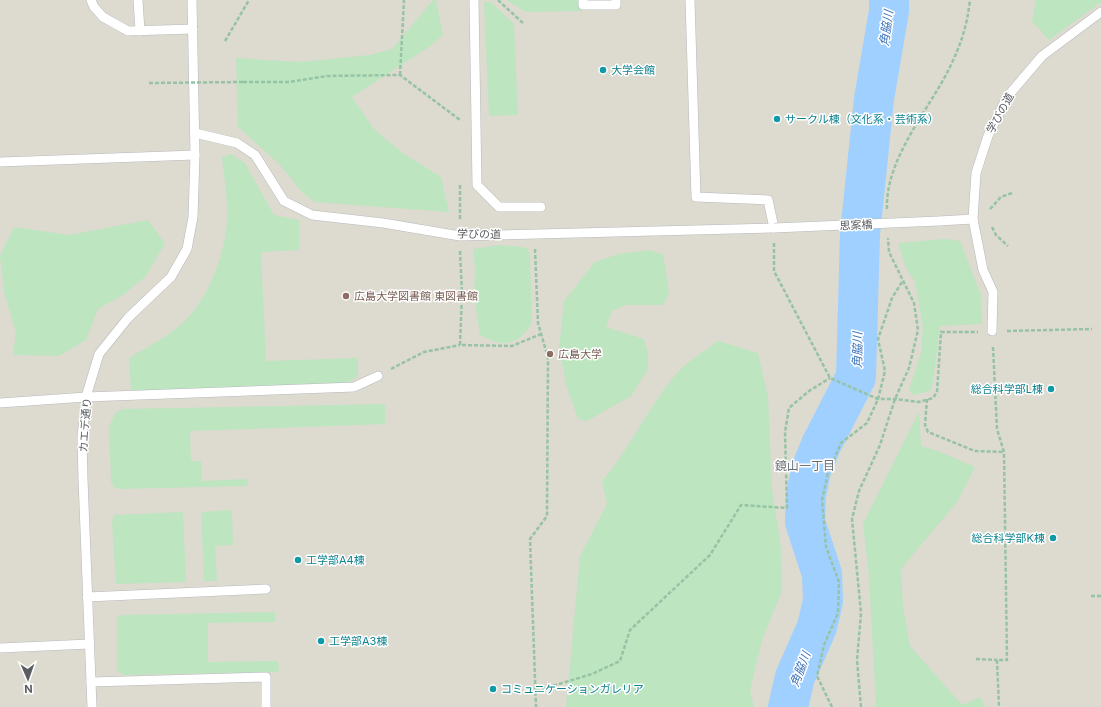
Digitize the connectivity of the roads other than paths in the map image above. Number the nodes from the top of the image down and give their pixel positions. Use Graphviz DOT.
graph roads {
  1 [pos="91,0"];
  2 [pos="138,0"];
  3 [pos="192,0"];
  4 [pos="474,0"];
  5 [pos="583,0"];
  6 [pos="616,0"];
  7 [pos="690,0"];
  8 [pos="1101,12"];
  9 [pos="193,29"];
  10 [pos="140,31"];
  11 [pos="195,133"];
  12 [pos="195,155"];
  13 [pos="0,162"];
  14 [pos="541,207"];
  15 [pos="973,219"];
  16 [pos="774,228"];
  17 [pos="992,332"];
  18 [pos="378,376"];
  19 [pos="86,397"];
  20 [pos="0,403"];
  21 [pos="266,589"];
  22 [pos="87,597"];
  23 [pos="89,644"];
  24 [pos="0,648"];
  25 [pos="91,682"];
  26 [pos="92,707"];
  27 [pos="266,707"];
  1 -- 10 [label="lane"];
  2 -- 10 [label="lane"];
  3 -- 9 [label="lane, カエデ通り"];
  4 -- 14 [label="lane"];
  5 -- 6 [label="lane"];
  7 -- 16 [label="lane"];
  8 -- 15 [label="lane, 学びの道"];
  9 -- 10 [label="lane"];
  9 -- 11 [label="lane, カエデ通り"];
  11 -- 12 [label="lane, カエデ通り"];
  11 -- 16 [label="lane, 学びの道"];
  12 -- 13 [label="lane"];
  12 -- 19 [label="lane, カエデ通り"];
  15 -- 16 [label="lane, 思案橋, bridge"];
  15 -- 17 [label="lane, 学びの道"];
  18 -- 19 [label="lane"];
  19 -- 20 [label="lane"];
  19 -- 22 [label="lane, カエデ通り"];
  21 -- 22 [label="lane"];
  22 -- 23 [label="lane, カエデ通り"];
  23 -- 24 [label="lane"];
  23 -- 25 [label="lane, カエデ通り"];
  25 -- 26 [label="lane, カエデ通り"];
  25 -- 27 [label="lane"];
}
